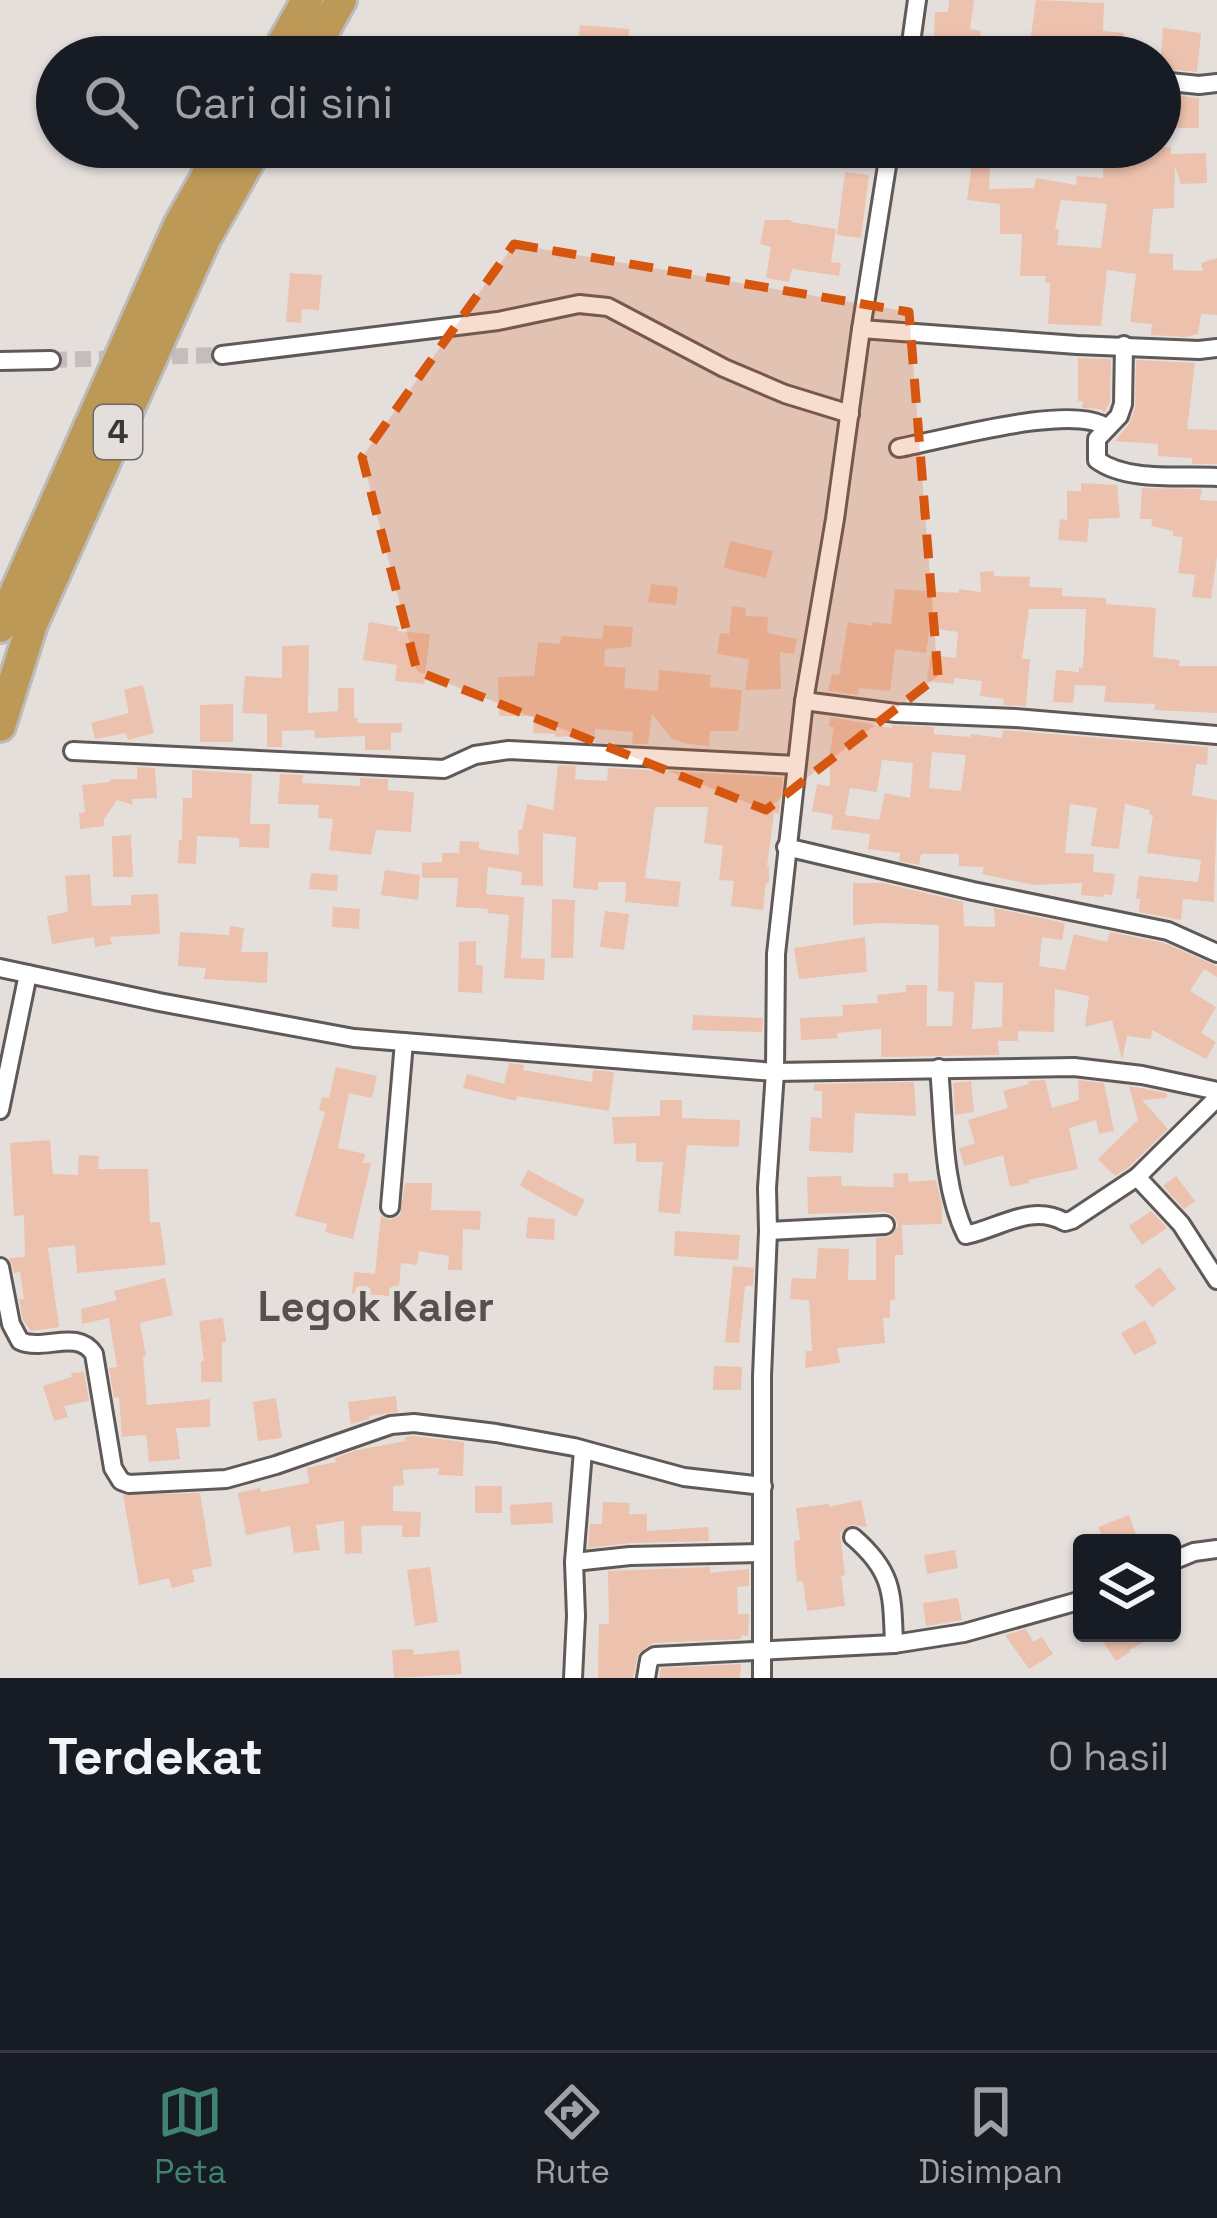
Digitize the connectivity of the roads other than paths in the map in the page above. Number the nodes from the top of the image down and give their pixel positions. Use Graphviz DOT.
graph roads {
  1 [pos="307,0"];
  2 [pos="341,0"];
  3 [pos="917,0"];
  4 [pos="287,36"];
  5 [pos="321,36"];
  6 [pos="912,36"];
  7 [pos="1181,83"];
  8 [pos="1217,83"];
  9 [pos="212,168"];
  10 [pos="245,168"];
  11 [pos="887,168"];
  12 [pos="861,329"];
  13 [pos="1124,345"];
  14 [pos="1217,348"];
  15 [pos="222,355"];
  16 [pos="51,360"];
  17 [pos="0,361"];
  18 [pos="850,414"];
  19 [pos="1107,428"];
  20 [pos="899,448"];
  21 [pos="1217,477"];
  22 [pos="0,627"];
  23 [pos="805,701"];
  24 [pos="0,727"];
  25 [pos="1217,735"];
  26 [pos="73,751"];
  27 [pos="796,765"];
  28 [pos="786,847"];
  29 [pos="1217,952"];
  30 [pos="0,968"];
  31 [pos="28,974"];
  32 [pos="404,1042"];
  33 [pos="939,1068"];
  34 [pos="775,1072"];
  35 [pos="1216,1094"];
  36 [pos="0,1111"];
  37 [pos="1137,1177"];
  38 [pos="390,1208"];
  39 [pos="885,1226"];
  40 [pos="768,1231"];
  41 [pos="0,1267"];
  42 [pos="1217,1280"];
  43 [pos="584,1450"];
  44 [pos="763,1486"];
  45 [pos="853,1538"];
  46 [pos="1217,1549"];
  47 [pos="761,1553"];
  48 [pos="1181,1557"];
  49 [pos="574,1562"];
  50 [pos="1073,1603"];
  51 [pos="894,1645"];
  52 [pos="761,1652"];
  53 [pos="573,1678"];
  54 [pos="646,1678"];
  55 [pos="761,1678"];
  1 -- 4 [label="highway"];
  2 -- 5 [label="highway"];
  3 -- 6 [label="street"];
  7 -- 8 [label="street"];
  9 -- 22 [label="highway, 4"];
  10 -- 24 [label="highway, 4"];
  11 -- 12 [label="street"];
  12 -- 13 [label="street"];
  12 -- 18 [label="street"];
  13 -- 14 [label="street"];
  13 -- 19 [label="street"];
  15 -- 18 [label="street"];
  16 -- 17 [label="street"];
  18 -- 23 [label="street"];
  19 -- 20 [label="street"];
  19 -- 21 [label="street"];
  23 -- 25 [label="street"];
  23 -- 27 [label="street"];
  26 -- 27 [label="street"];
  27 -- 28 [label="street"];
  28 -- 29 [label="street"];
  28 -- 34 [label="street"];
  30 -- 31 [label="street"];
  31 -- 32 [label="street"];
  31 -- 36 [label="street"];
  32 -- 34 [label="street"];
  32 -- 38 [label="street"];
  33 -- 34 [label="street"];
  33 -- 35 [label="street"];
  33 -- 37 [label="street"];
  34 -- 40 [label="street"];
  35 -- 37 [label="street"];
  37 -- 42 [label="street"];
  39 -- 40 [label="street"];
  40 -- 44 [label="street"];
  41 -- 43 [label="street"];
  43 -- 44 [label="street"];
  43 -- 49 [label="street"];
  44 -- 47 [label="street"];
  45 -- 51 [label="street"];
  46 -- 48 [label="street"];
  47 -- 49 [label="street"];
  47 -- 52 [label="street"];
  49 -- 53 [label="street"];
  50 -- 51 [label="street"];
  51 -- 52 [label="street"];
  52 -- 54 [label="street"];
  52 -- 55 [label="street"];
}
